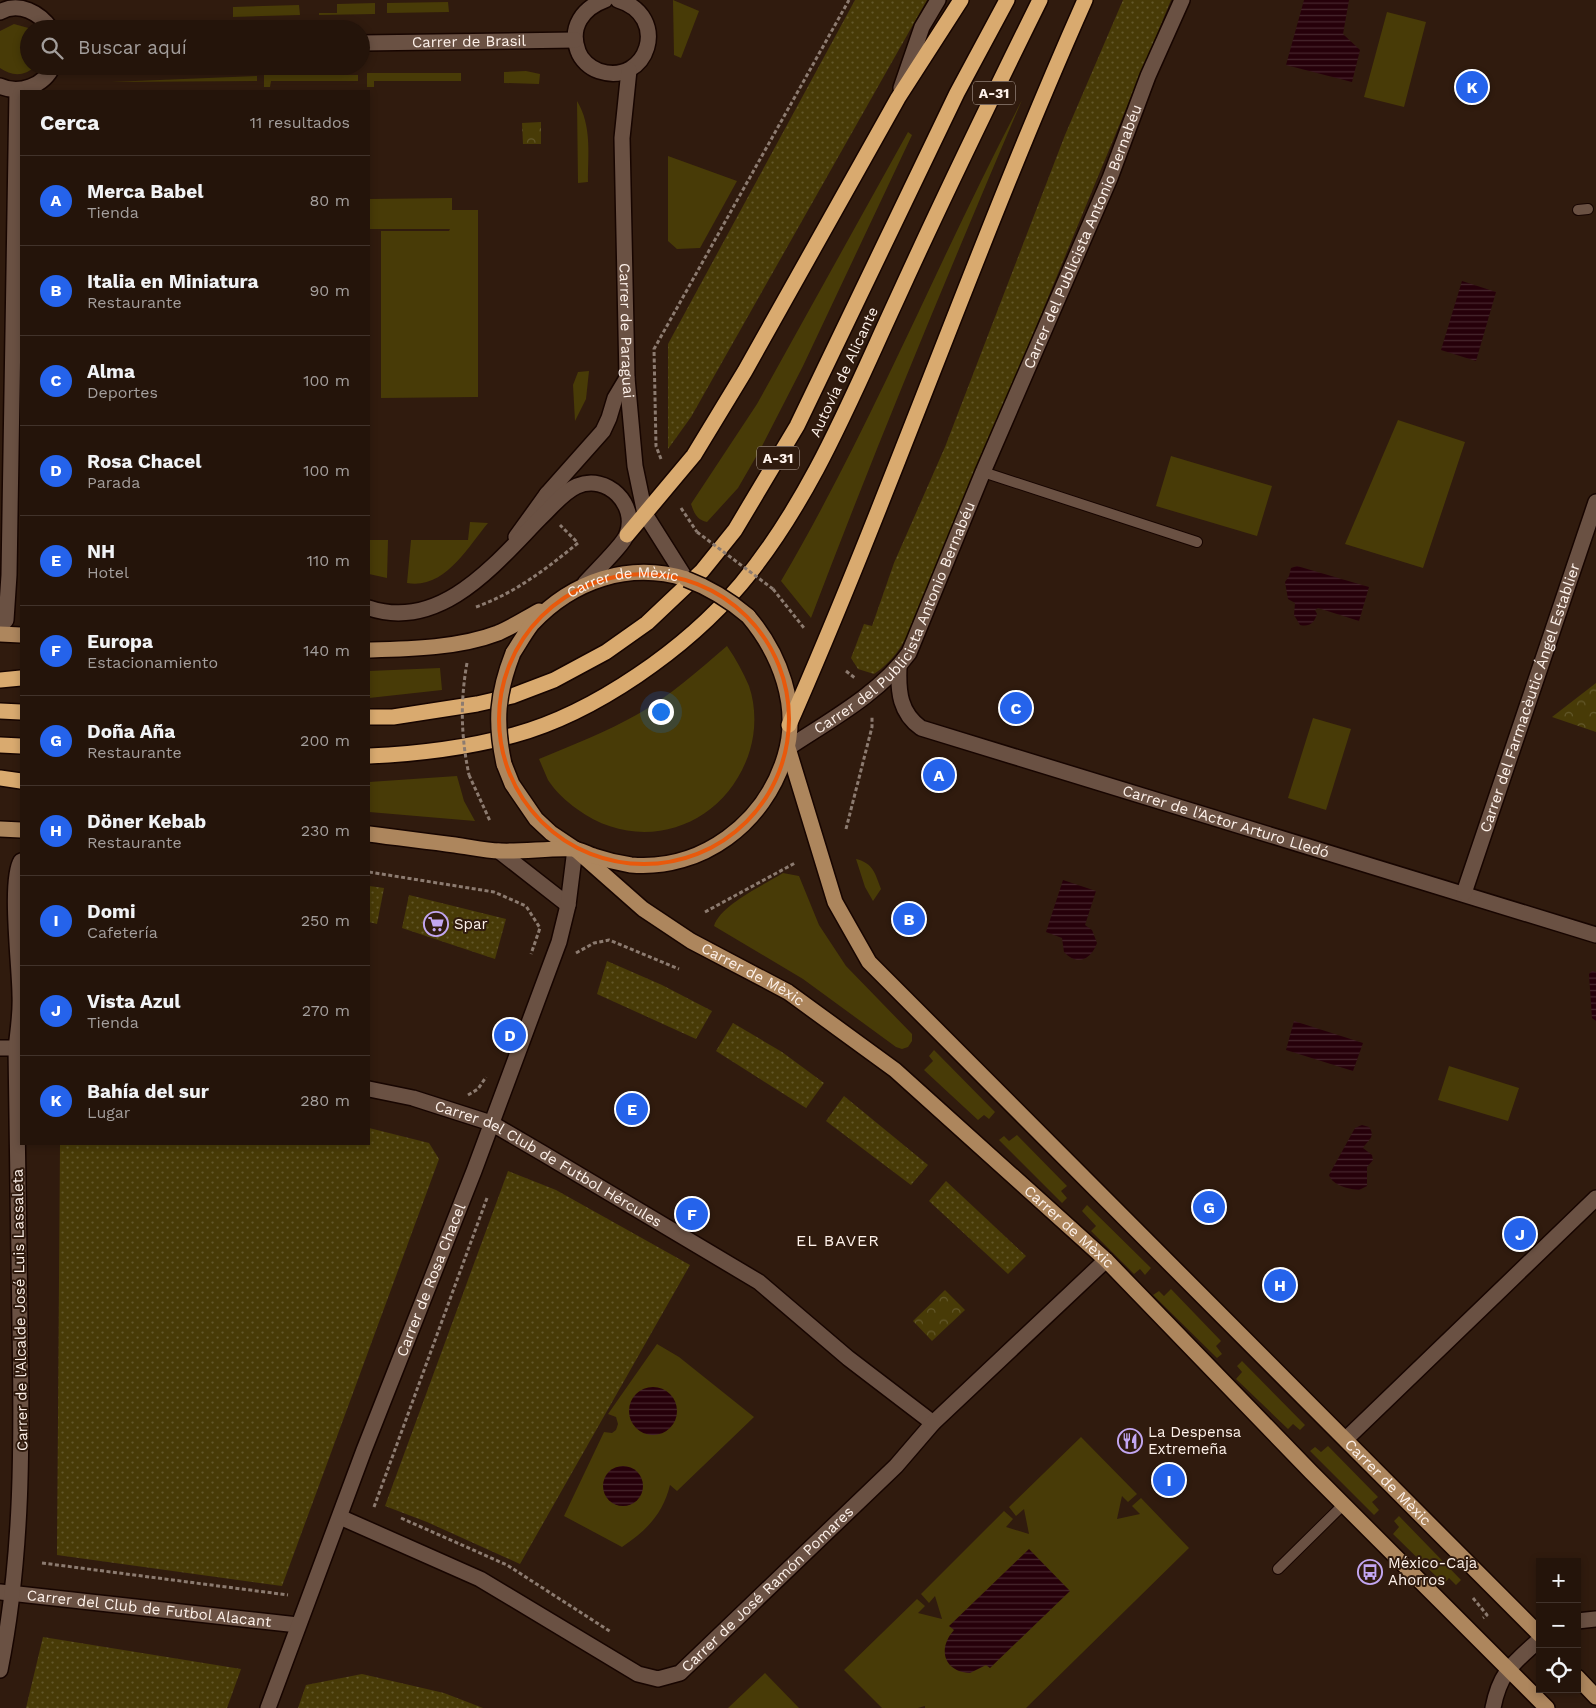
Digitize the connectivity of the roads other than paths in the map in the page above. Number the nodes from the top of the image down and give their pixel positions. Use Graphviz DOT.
graph roads {
  1 [pos="605,0"];
  2 [pos="618,0"];
  3 [pos="938,0"];
  4 [pos="961,0"];
  5 [pos="1007,0"];
  6 [pos="1040,0"];
  7 [pos="1086,0"];
  8 [pos="1182,0"];
  9 [pos="17,4"];
  10 [pos="0,12"];
  11 [pos="45,20"];
  12 [pos="575,40"];
  13 [pos="370,43"];
  14 [pos="629,70"];
  15 [pos="49,75"];
  16 [pos="0,86"];
  17 [pos="17,90"];
  18 [pos="898,98"];
  19 [pos="627,378"];
  20 [pos="982,472"];
  21 [pos="10,488"];
  22 [pos="1596,502"];
  23 [pos="645,514"];
  24 [pos="20,517"];
  25 [pos="627,535"];
  26 [pos="1197,542"];
  27 [pos="508,549"];
  28 [pos="10,575"];
  29 [pos="686,579"];
  30 [pos="585,583"];
  31 [pos="556,602"];
  32 [pos="370,608"];
  33 [pos="0,627"];
  34 [pos="0,634"];
  35 [pos="20,635"];
  36 [pos="370,650"];
  37 [pos="899,668"];
  38 [pos="20,678"];
  39 [pos="0,680"];
  40 [pos="0,711"];
  41 [pos="20,712"];
  42 [pos="370,717"];
  43 [pos="789,725"];
  44 [pos="0,746"];
  45 [pos="20,746"];
  46 [pos="788,748"];
  47 [pos="370,756"];
  48 [pos="0,778"];
  49 [pos="20,782"];
  50 [pos="0,829"];
  51 [pos="20,830"];
  52 [pos="370,834"];
  53 [pos="575,849"];
  54 [pos="500,852"];
  55 [pos="20,863"];
  56 [pos="1464,893"];
  57 [pos="568,905"];
  58 [pos="1596,935"];
  59 [pos="20,997"];
  60 [pos="20,997"];
  61 [pos="0,1048"];
  62 [pos="19,1048"];
  63 [pos="370,1089"];
  64 [pos="491,1123"];
  65 [pos="1596,1198"];
  66 [pos="1106,1260"];
  67 [pos="932,1423"];
  68 [pos="1346,1439"];
  69 [pos="1344,1504"];
  70 [pos="340,1517"];
  71 [pos="1278,1569"];
  72 [pos="5,1592"];
  73 [pos="1596,1619"];
  74 [pos="1581,1621"];
  75 [pos="298,1625"];
  76 [pos="1536,1631"];
  77 [pos="1536,1643"];
  78 [pos="0,1670"];
  79 [pos="1506,1670"];
  80 [pos="1581,1681"];
  81 [pos="1596,1697"];
  82 [pos="268,1708"];
  83 [pos="1493,1708"];
  84 [pos="1546,1708"];
  1 -- 12 [label="street"];
  2 -- 14 [label="street"];
  3 -- 18 [label="street"];
  4 -- 18 [label="highway"];
  5 -- 42 [label="highway, Autovía de Alicante / A-31"];
  6 -- 47 [label="highway, Autovía de Alicante / A-31"];
  7 -- 43 [label="highway"];
  8 -- 20 [label="street, Carrer del Publicista Antonio Bernabéu"];
  9 -- 10 [label="street"];
  9 -- 11 [label="street"];
  12 -- 13 [label="street, Carrer de Brasil"];
  12 -- 14 [label="street"];
  14 -- 19 [label="street, Carrer de Paraguai"];
  15 -- 17 [label="street"];
  16 -- 17 [label="street"];
  17 -- 21 [label="street"];
  18 -- 23 [label="highway"];
  19 -- 23 [label="street, Carrer de Paraguai"];
  19 -- 27 [label="street"];
  20 -- 26 [label="lane"];
  20 -- 37 [label="street, Carrer del Publicista Antonio Bernabéu"];
  21 -- 24 [label="street"];
  21 -- 28 [label="street"];
  22 -- 56 [label="street, Carrer del Farmacèutic Ángel Establier"];
  23 -- 25 [label="highway"];
  23 -- 29 [label="street, Carrer de Paraguai"];
  25 -- 27 [label="street"];
  25 -- 30 [label="street"];
  27 -- 32 [label="street"];
  28 -- 33 [label="street"];
  29 -- 30 [label="main road, Carrer de Mèxic"];
  29 -- 43 [label="main road, Carrer de Mèxic, bridge"];
  30 -- 31 [label="main road, Carrer de Mèxic"];
  31 -- 36 [label="main road, Carrer de Mèxic"];
  31 -- 53 [label="main road, Carrer de Mèxic, bridge"];
  34 -- 35 [label="main road"];
  37 -- 46 [label="street, Carrer del Publicista Antonio Bernabéu"];
  37 -- 56 [label="street, Carrer de l'Actor Arturo Lledó"];
  38 -- 39 [label="highway"];
  40 -- 41 [label="highway"];
  43 -- 46 [label="main road, Carrer de Mèxic"];
  44 -- 45 [label="highway"];
  46 -- 53 [label="main road, Carrer de Mèxic"];
  46 -- 68 [label="main road, Carrer de Mèxic"];
  48 -- 49 [label="highway"];
  50 -- 51 [label="main road"];
  52 -- 54 [label="main road, Carrer de Mèxic"];
  53 -- 54 [label="main road, Carrer de Mèxic"];
  53 -- 57 [label="street, Carrer de Rosa Chacel"];
  53 -- 66 [label="main road, Carrer de Mèxic"];
  54 -- 57 [label="street"];
  55 -- 60 [label="street, Carrer de l'Alcalde José Luis Lassaleta"];
  56 -- 58 [label="street, Carrer de l'Actor Arturo Lledó"];
  57 -- 64 [label="street, Carrer de Rosa Chacel"];
  59 -- 62 [label="street, Carrer de l'Alcalde José Luis Lassaleta"];
  61 -- 62 [label="street"];
  62 -- 72 [label="street, Carrer de l'Alcalde José Luis Lassaleta"];
  63 -- 64 [label="street, Carrer del Club de Futbol Hércules"];
  64 -- 67 [label="street, Carrer del Club de Futbol Hércules"];
  64 -- 70 [label="street, Carrer de Rosa Chacel"];
  65 -- 68 [label="street"];
  66 -- 67 [label="street, Carrer de José Ramón Pomares"];
  66 -- 69 [label="main road, Carrer de Mèxic"];
  67 -- 70 [label="street, Carrer de José Ramón Pomares"];
  68 -- 76 [label="main road, Carrer de Mèxic"];
  69 -- 71 [label="lane"];
  69 -- 79 [label="main road, Carrer de Mèxic"];
  70 -- 75 [label="street, Carrer de Rosa Chacel"];
  72 -- 75 [label="street, Carrer del Club de Futbol Alacant"];
  72 -- 78 [label="street, Carrer de l'Alcalde José Luis Lassaleta"];
  73 -- 74 [label="street"];
  75 -- 82 [label="street, Carrer de Rosa Chacel"];
  77 -- 79 [label="street"];
  79 -- 83 [label="street"];
  79 -- 84 [label="main road, Carrer de Mèxic"];
  80 -- 81 [label="main road"];
}
